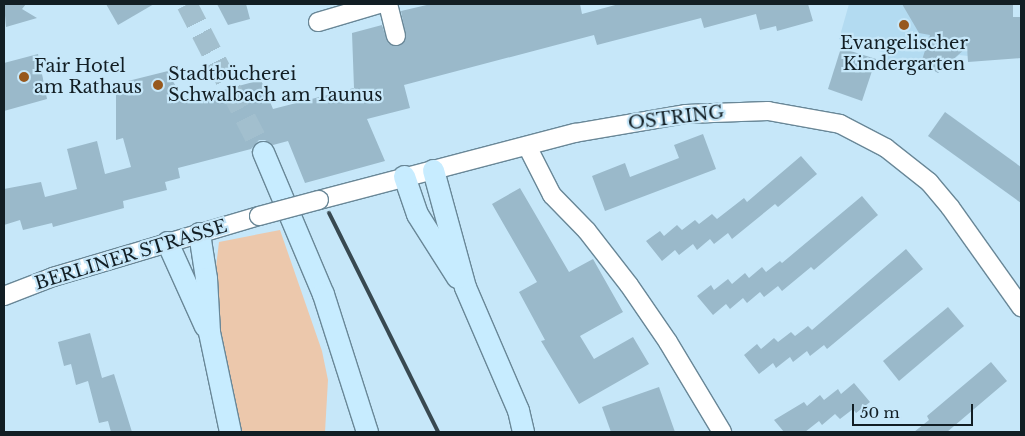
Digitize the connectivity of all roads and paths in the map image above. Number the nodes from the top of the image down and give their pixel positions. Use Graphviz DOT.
graph roads {
  1 [pos="379,4"];
  2 [pos="388,4"];
  3 [pos="318,22"];
  4 [pos="396,36"];
  5 [pos="527,146"];
  6 [pos="263,152"];
  7 [pos="433,170"];
  8 [pos="404,176"];
  9 [pos="259,216"];
  10 [pos="199,233"];
  11 [pos="167,242"];
  12 [pos="464,287"];
  13 [pos="4,296"];
  14 [pos="1021,307"];
  15 [pos="208,332"];
  16 [pos="362,426"];
  17 [pos="230,432"];
  18 [pos="523,432"];
  19 [pos="722,432"];
  1 -- 3 [label="street"];
  2 -- 4 [label="street"];
  5 -- 7 [label="street, OSTRING"];
  5 -- 14 [label="street, OSTRING"];
  5 -- 19 [label="street"];
  6 -- 16 [label="main road"];
  7 -- 8 [label="street, OSTRING"];
  7 -- 12 [label="main road"];
  8 -- 9 [label="street, OSTRING, bridge"];
  8 -- 12 [label="main road"];
  9 -- 10 [label="street, BERLINER STRASSE"];
  10 -- 11 [label="street, BERLINER STRASSE"];
  10 -- 15 [label="main road"];
  11 -- 13 [label="street, BERLINER STRASSE"];
  11 -- 15 [label="main road"];
  12 -- 18 [label="main road"];
  15 -- 17 [label="main road"];
}
